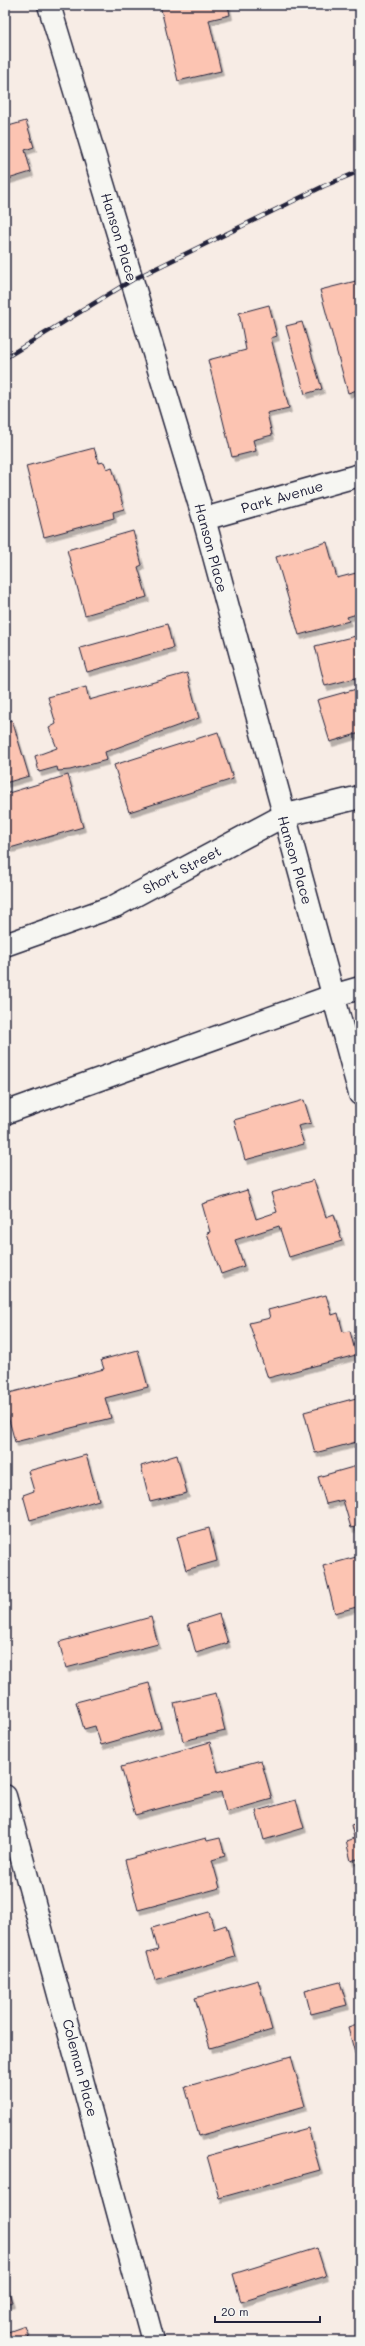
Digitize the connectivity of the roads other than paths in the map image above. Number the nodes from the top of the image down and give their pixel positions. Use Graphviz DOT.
graph roads {
  1 [pos="49,5"];
  2 [pos="360,475"];
  3 [pos="204,520"];
  4 [pos="360,797"];
  5 [pos="283,816"];
  6 [pos="5,945"];
  7 [pos="360,988"];
  8 [pos="332,996"];
  9 [pos="360,1094"];
  10 [pos="5,1113"];
  11 [pos="5,1796"];
  12 [pos="153,2341"];
  1 -- 3 [label="street, Hanson Place"];
  2 -- 3 [label="street, Park Avenue"];
  3 -- 5 [label="street, Hanson Place"];
  4 -- 5 [label="street, Short Street"];
  5 -- 6 [label="street, Short Street"];
  5 -- 8 [label="street, Hanson Place"];
  7 -- 8 [label="street"];
  8 -- 9 [label="street, Hanson Place"];
  8 -- 10 [label="street"];
  11 -- 12 [label="street, Coleman Place"];
}
